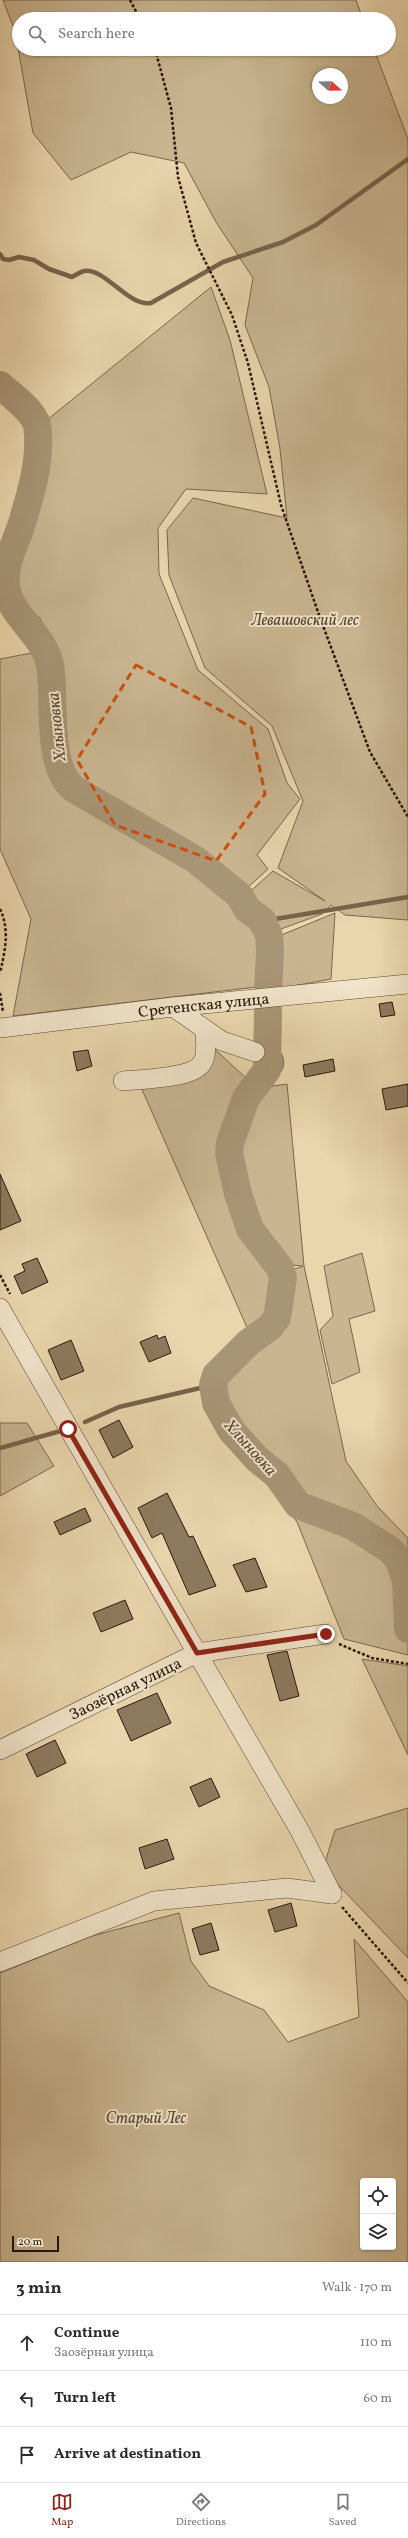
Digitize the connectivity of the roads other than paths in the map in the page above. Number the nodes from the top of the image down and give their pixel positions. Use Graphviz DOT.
graph roads {
  1 [pos="408,984"];
  2 [pos="173,1007"];
  3 [pos="0,1028"];
  4 [pos="205,1030"];
  5 [pos="255,1052"];
  6 [pos="123,1081"];
  7 [pos="2,1315"];
  8 [pos="326,1634"];
  9 [pos="197,1653"];
  10 [pos="0,1750"];
  11 [pos="0,1962"];
  1 -- 2 [label="street, Сретенская улица"];
  2 -- 3 [label="street, Сретенская улица"];
  2 -- 4 [label="street"];
  4 -- 5 [label="street"];
  4 -- 6 [label="street"];
  7 -- 9 [label="street, Заозёрная улица"];
  8 -- 9 [label="street"];
  9 -- 10 [label="street, Заозёрная улица"];
  9 -- 11 [label="street"];
}
